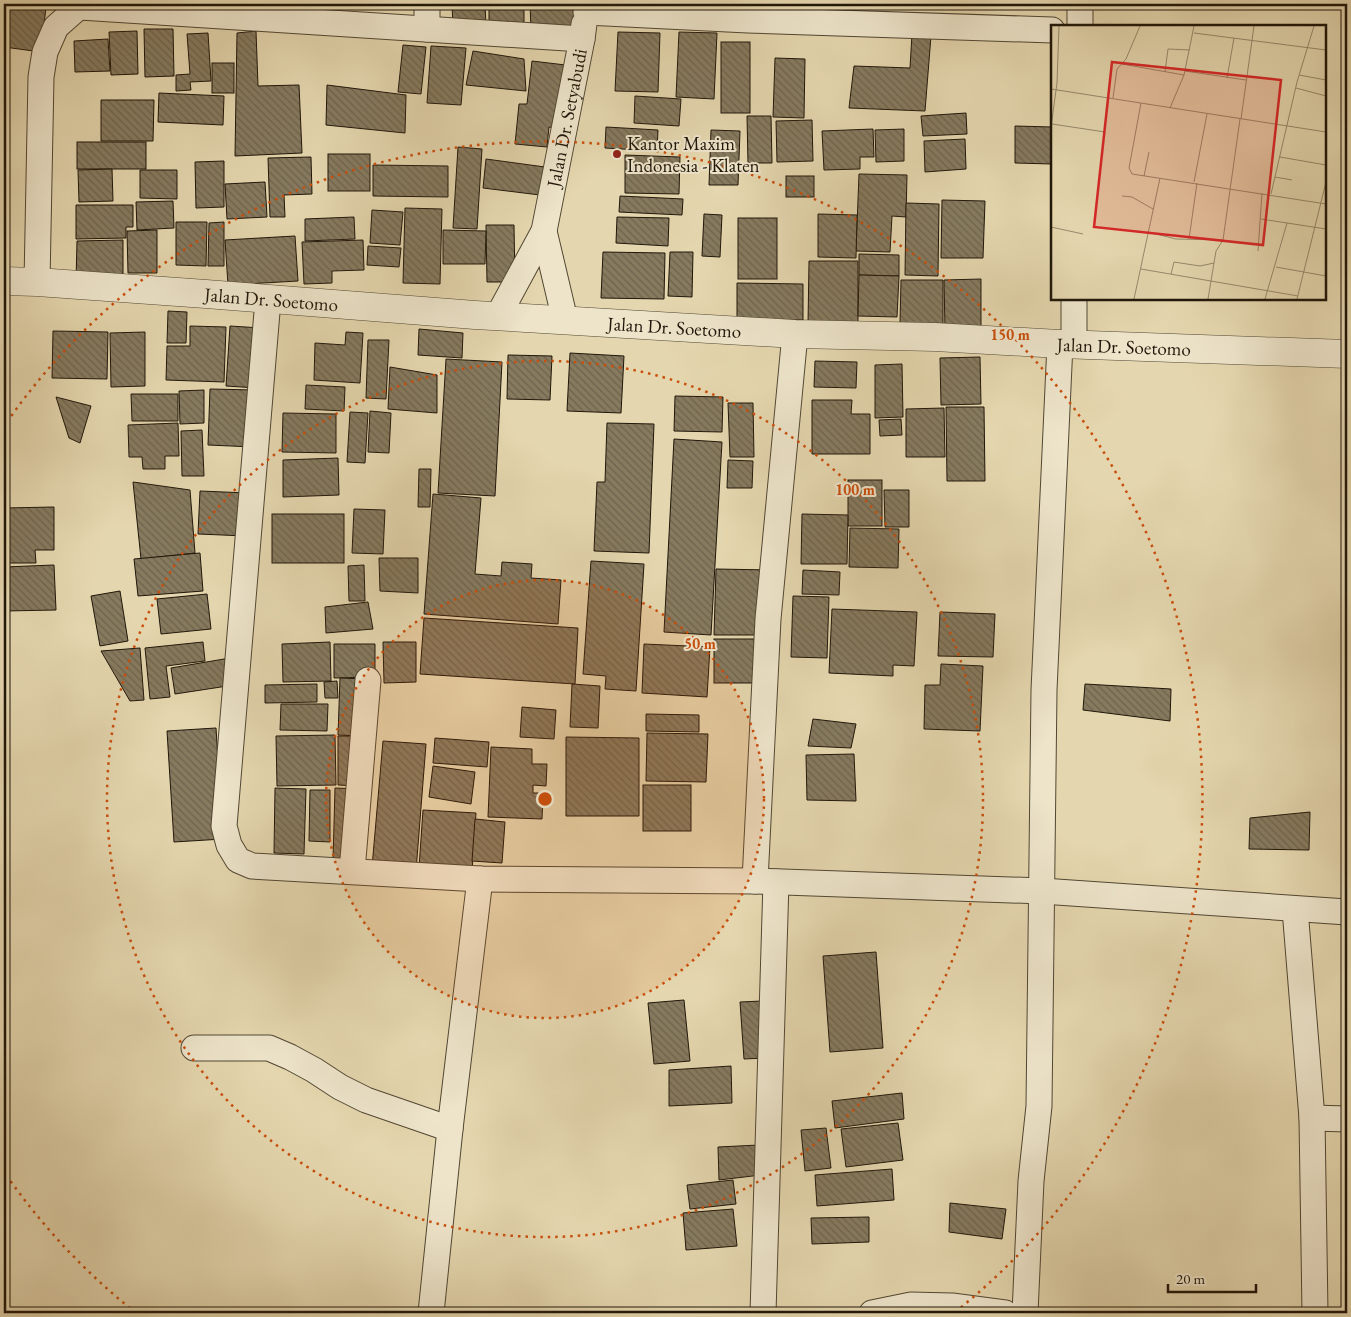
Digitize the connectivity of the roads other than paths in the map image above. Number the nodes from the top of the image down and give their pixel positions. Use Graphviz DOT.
graph roads {
  1 [pos="428,4"];
  2 [pos="1080,4"];
  3 [pos="81,5"];
  4 [pos="586,8"];
  5 [pos="925,15"];
  6 [pos="1080,25"];
  7 [pos="427,29"];
  8 [pos="1051,30"];
  9 [pos="582,39"];
  10 [pos="544,231"];
  11 [pos="4,281"];
  12 [pos="37,282"];
  13 [pos="268,300"];
  14 [pos="1074,300"];
  15 [pos="498,316"];
  16 [pos="565,320"];
  17 [pos="795,334"];
  18 [pos="1067,344"];
  19 [pos="1347,354"];
  20 [pos="368,680"];
  21 [pos="352,871"];
  22 [pos="480,879"];
  23 [pos="765,882"];
  24 [pos="1042,891"];
  25 [pos="1294,909"];
  26 [pos="1347,912"];
  27 [pos="194,1048"];
  28 [pos="1312,1118"];
  29 [pos="1347,1120"];
  30 [pos="450,1129"];
  31 [pos="431,1313"];
  32 [pos="763,1313"];
  33 [pos="872,1313"];
  34 [pos="1005,1313"];
  35 [pos="1025,1313"];
  36 [pos="1315,1313"];
  1 -- 7 [label="street"];
  2 -- 6 [label="street"];
  3 -- 7 [label="street"];
  3 -- 12 [label="street"];
  4 -- 5 [label="street"];
  4 -- 9 [label="street, Jalan Dr. Setyabudi"];
  5 -- 8 [label="street"];
  7 -- 9 [label="street"];
  9 -- 10 [label="street, Jalan Dr. Setyabudi"];
  10 -- 15 [label="street, Jalan Dr. Setyabudi"];
  10 -- 16 [label="street, Jalan Dr. Setyabudi"];
  11 -- 12 [label="street, Jalan Dr. Soetomo"];
  12 -- 13 [label="street, Jalan Dr. Soetomo"];
  13 -- 15 [label="street, Jalan Dr. Soetomo"];
  13 -- 21 [label="street"];
  14 -- 18 [label="street"];
  15 -- 16 [label="street, Jalan Dr. Soetomo"];
  16 -- 17 [label="street, Jalan Dr. Soetomo"];
  17 -- 18 [label="street, Jalan Dr. Soetomo"];
  17 -- 23 [label="street"];
  18 -- 19 [label="street, Jalan Dr. Soetomo"];
  18 -- 24 [label="street"];
  20 -- 21 [label="street"];
  21 -- 22 [label="street"];
  22 -- 23 [label="street"];
  22 -- 30 [label="street"];
  23 -- 24 [label="street"];
  23 -- 32 [label="street"];
  24 -- 25 [label="street"];
  24 -- 35 [label="street"];
  25 -- 26 [label="street"];
  25 -- 28 [label="street"];
  27 -- 30 [label="street"];
  28 -- 29 [label="street"];
  28 -- 36 [label="street"];
  30 -- 31 [label="street"];
  33 -- 34 [label="street"];
}
